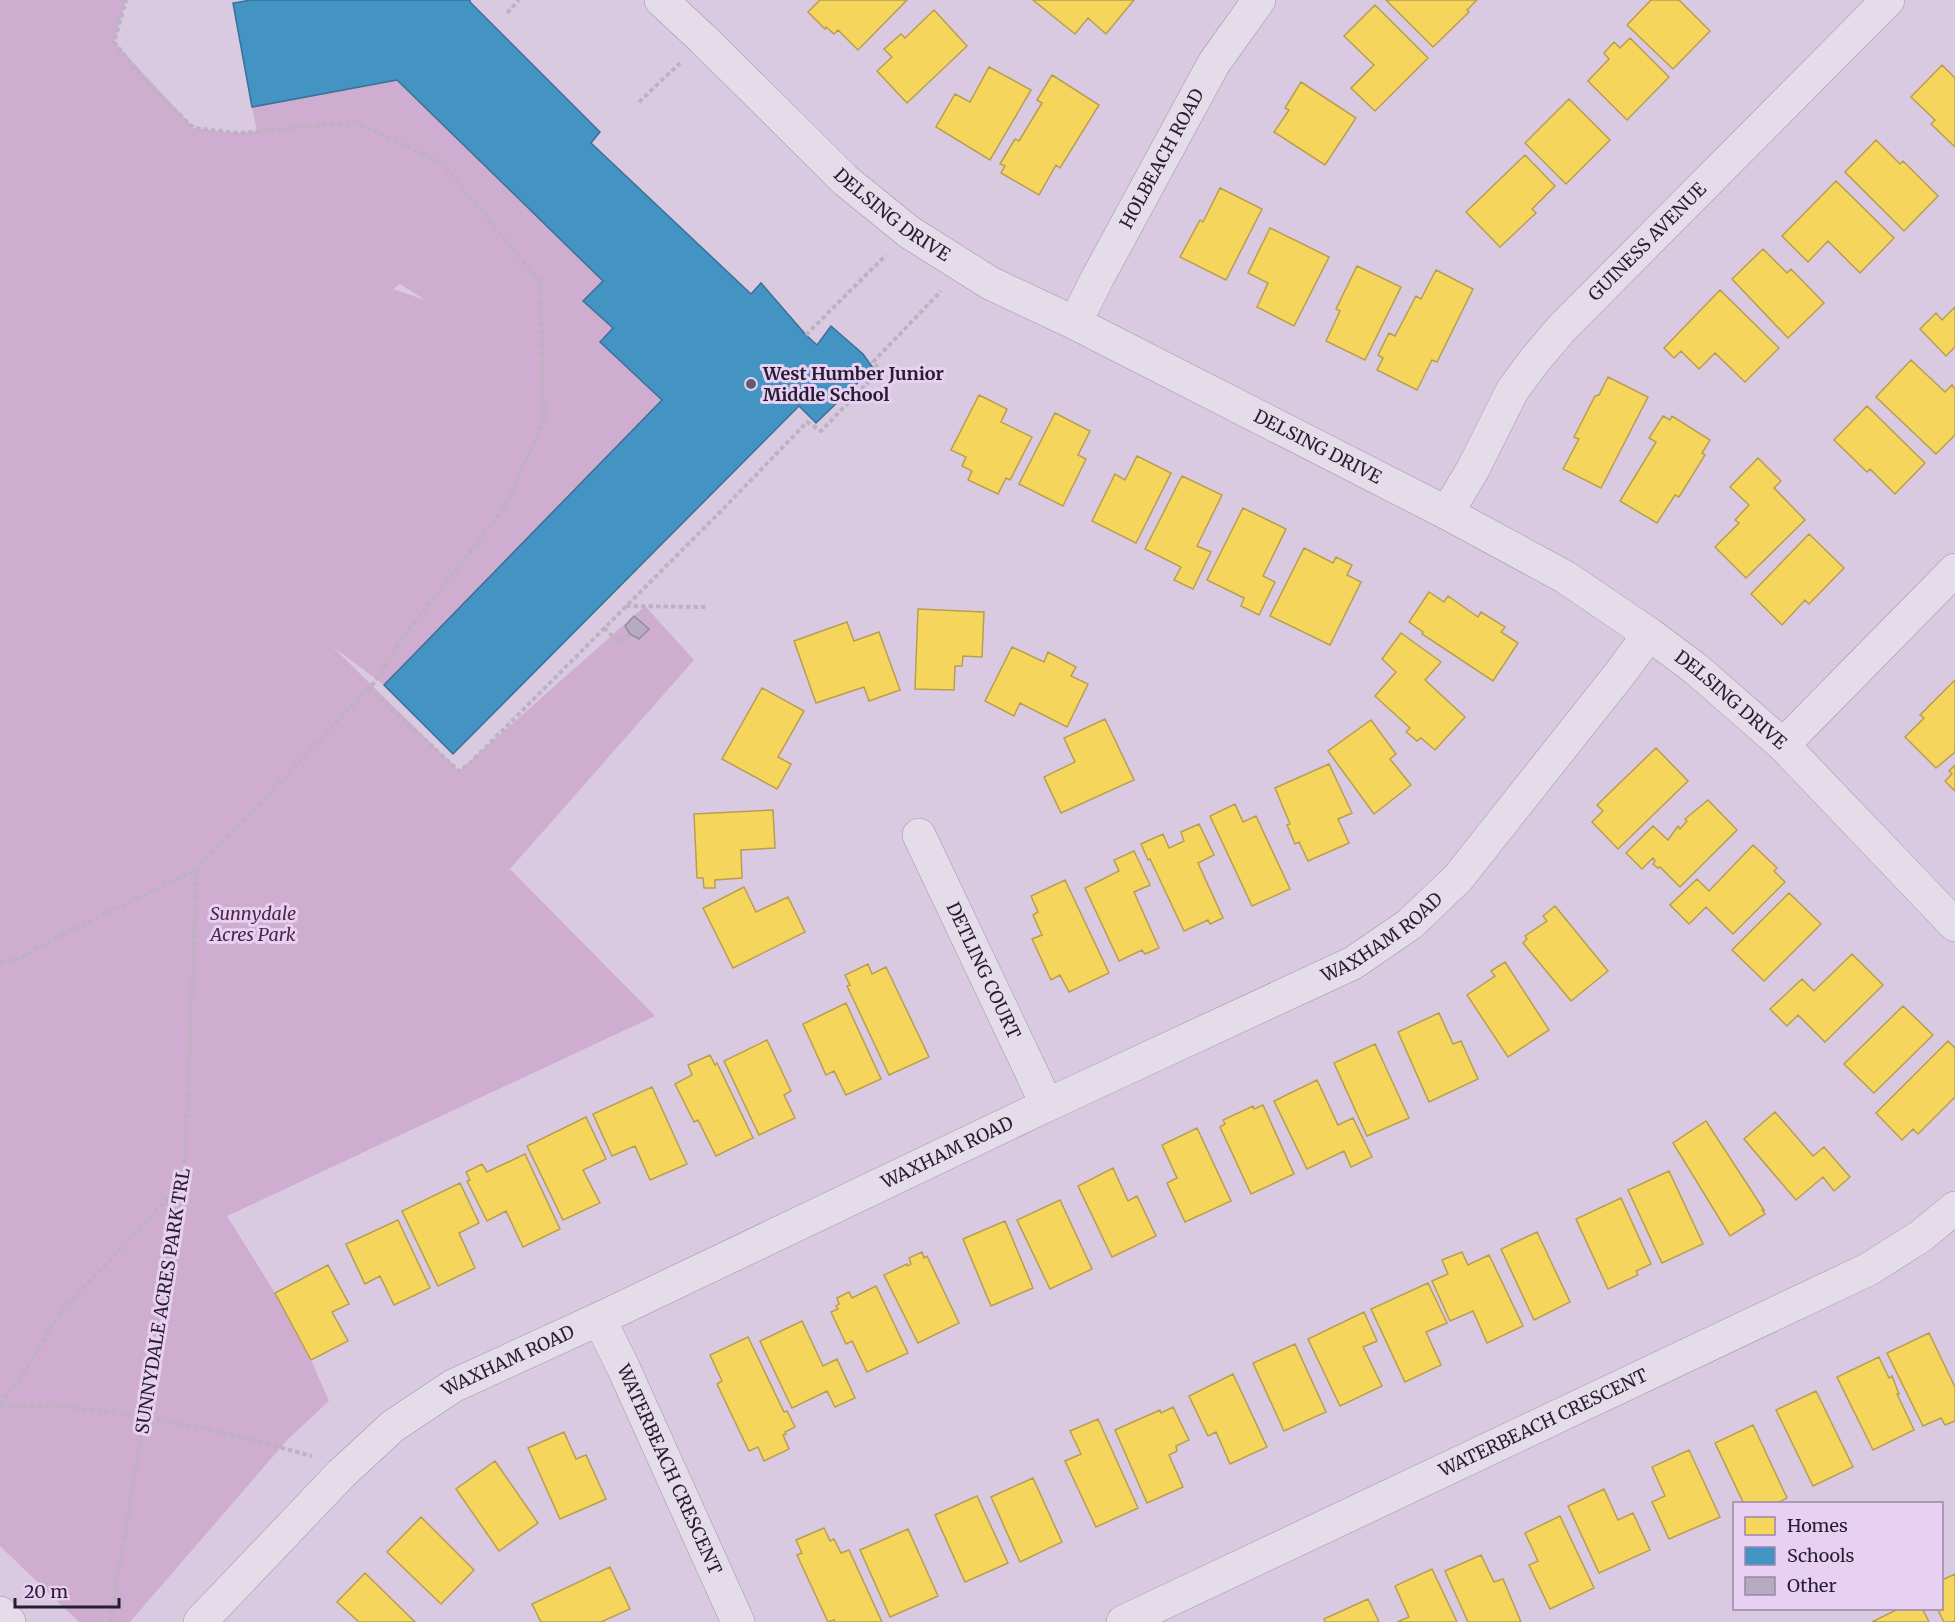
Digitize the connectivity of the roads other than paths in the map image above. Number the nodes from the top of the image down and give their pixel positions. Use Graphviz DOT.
graph roads {
  1 [pos="661,0"];
  2 [pos="1259,0"];
  3 [pos="1888,0"];
  4 [pos="1075,323"];
  5 [pos="1448,513"];
  6 [pos="1955,570"];
  7 [pos="1649,634"];
  8 [pos="1783,746"];
  9 [pos="919,835"];
  10 [pos="1955,925"];
  11 [pos="1047,1106"];
  12 [pos="1955,1208"];
  13 [pos="599,1319"];
  14 [pos="0,1613"];
  15 [pos="9,1622"];
  16 [pos="200,1622"];
  17 [pos="738,1622"];
  18 [pos="1123,1622"];
  1 -- 4 [label="street, DELSING DRIVE"];
  2 -- 4 [label="street, HOLBEACH ROAD"];
  3 -- 5 [label="street, GUINESS AVENUE"];
  4 -- 5 [label="street, DELSING DRIVE"];
  5 -- 7 [label="street, DELSING DRIVE"];
  6 -- 8 [label="street"];
  7 -- 8 [label="street, DELSING DRIVE"];
  7 -- 11 [label="street, WAXHAM ROAD"];
  8 -- 10 [label="street, DELSING DRIVE"];
  9 -- 11 [label="street, DETLING COURT"];
  11 -- 13 [label="street, WAXHAM ROAD"];
  12 -- 18 [label="street, WATERBEACH CRESCENT"];
  13 -- 16 [label="street, WAXHAM ROAD"];
  13 -- 17 [label="street, WATERBEACH CRESCENT"];
  14 -- 15 [label="street"];
}
